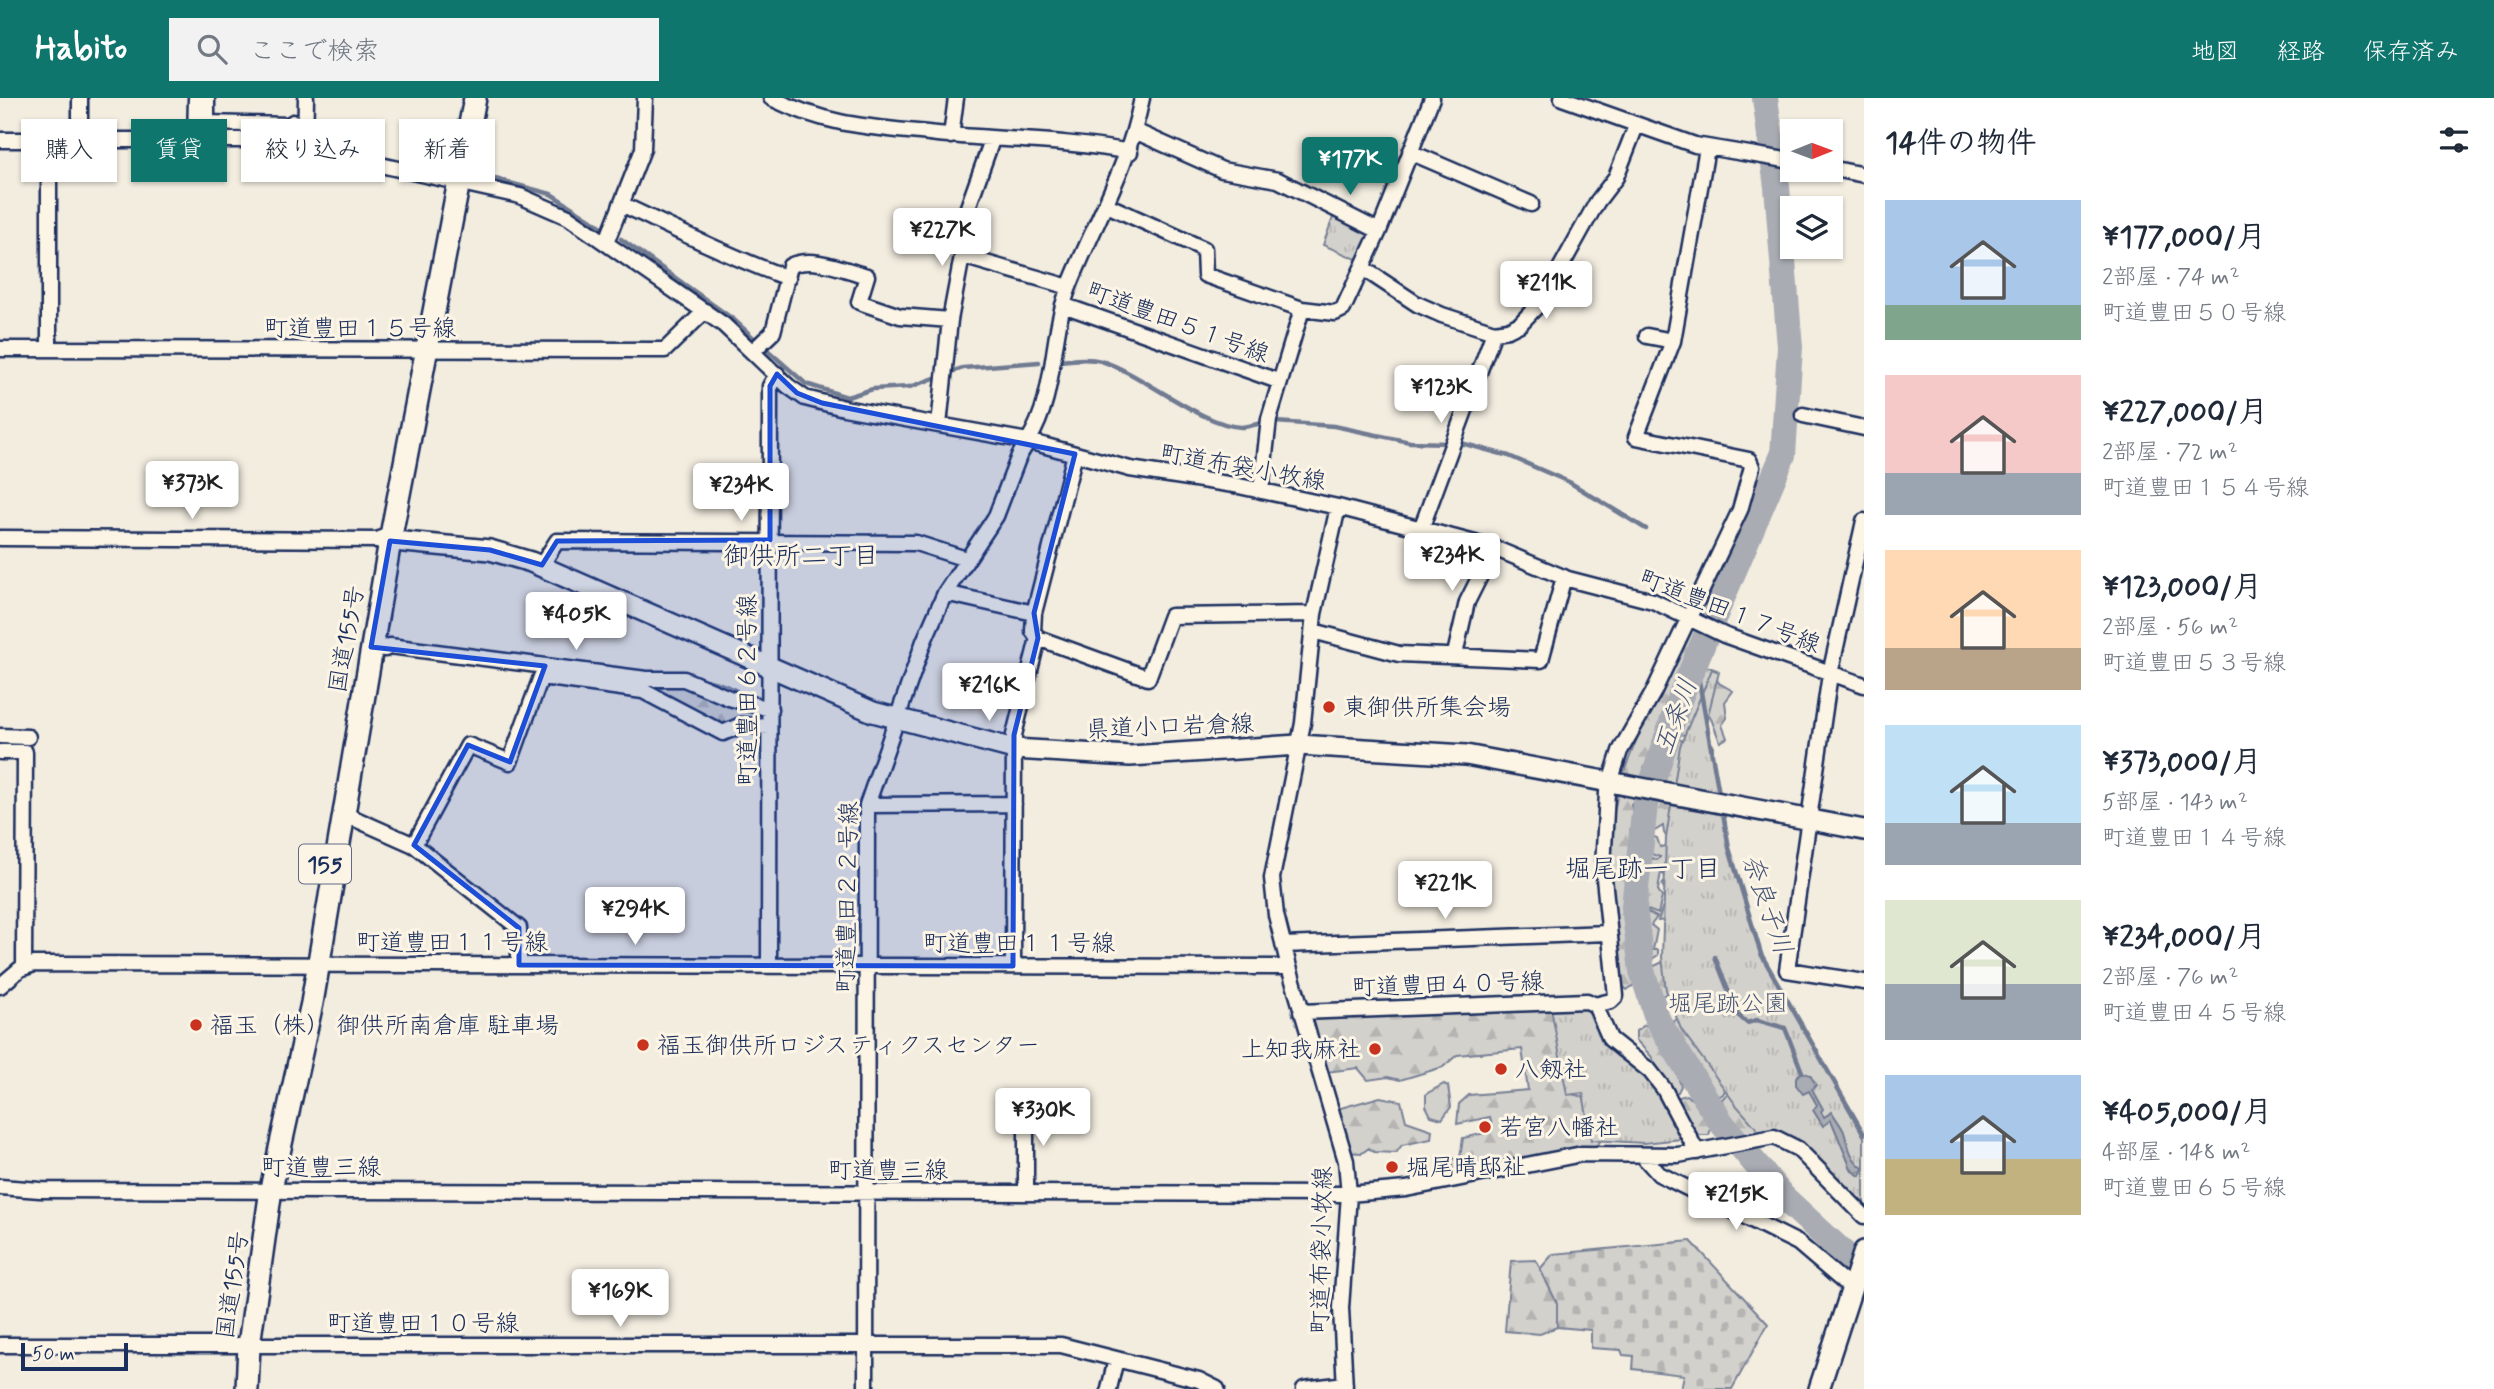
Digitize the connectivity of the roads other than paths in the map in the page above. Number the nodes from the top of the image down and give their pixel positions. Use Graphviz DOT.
graph roads {
  1 [pos="80,98"];
  2 [pos="196,98"];
  3 [pos="207,98"];
  4 [pos="306,98"];
  5 [pos="461,98"];
  6 [pos="475,98"];
  7 [pos="645,98"];
  8 [pos="771,98"];
  9 [pos="956,98"];
  10 [pos="1142,98"];
  11 [pos="1432,98"];
  12 [pos="1565,99"];
  13 [pos="80,119"];
  14 [pos="195,119"];
  15 [pos="306,119"];
  16 [pos="459,119"];
  17 [pos="469,119"];
  18 [pos="241,124"];
  19 [pos="1636,126"];
  20 [pos="1137,132"];
  21 [pos="951,136"];
  22 [pos="0,140"];
  23 [pos="21,140"];
  24 [pos="992,140"];
  25 [pos="1707,148"];
  26 [pos="1130,152"];
  27 [pos="1410,152"];
  28 [pos="1780,159"];
  29 [pos="1843,171"];
  30 [pos="1864,175"];
  31 [pos="49,182"];
  32 [pos="453,182"];
  33 [pos="457,182"];
  34 [pos="621,204"];
  35 [pos="1531,204"];
  36 [pos="1107,205"];
  37 [pos="1379,231"];
  38 [pos="606,243"];
  39 [pos="961,256"];
  40 [pos="1364,269"];
  41 [pos="788,278"];
  42 [pos="1069,287"];
  43 [pos="1063,305"];
  44 [pos="1302,309"];
  45 [pos="705,312"];
  46 [pos="950,320"];
  47 [pos="1494,332"];
  48 [pos="1647,336"];
  49 [pos="1673,341"];
  50 [pos="0,349"];
  51 [pos="49,349"];
  52 [pos="423,351"];
  53 [pos="753,351"];
  54 [pos="777,374"];
  55 [pos="1278,381"];
  56 [pos="1803,415"];
  57 [pos="939,425"];
  58 [pos="1864,428"];
  59 [pos="1028,441"];
  60 [pos="1075,454"];
  61 [pos="1261,491"];
  62 [pos="1338,507"];
  63 [pos="1864,521"];
  64 [pos="1421,529"];
  65 [pos="0,538"];
  66 [pos="387,540"];
  67 [pos="770,540"];
  68 [pos="1494,548"];
  69 [pos="1860,558"];
  70 [pos="966,559"];
  71 [pos="541,566"];
  72 [pos="1564,578"];
  73 [pos="944,593"];
  74 [pos="1034,613"];
  75 [pos="1314,614"];
  76 [pos="1691,618"];
  77 [pos="1313,631"];
  78 [pos="1038,638"];
  79 [pos="371,647"];
  80 [pos="1455,654"];
  81 [pos="770,668"];
  82 [pos="543,671"];
  83 [pos="1830,674"];
  84 [pos="1864,685"];
  85 [pos="770,709"];
  86 [pos="897,720"];
  87 [pos="769,727"];
  88 [pos="0,736"];
  89 [pos="28,737"];
  90 [pos="1298,745"];
  91 [pos="1014,749"];
  92 [pos="0,752"];
  93 [pos="1613,782"];
  94 [pos="1014,804"];
  95 [pos="867,805"];
  96 [pos="342,813"];
  97 [pos="1808,821"];
  98 [pos="1864,830"];
  99 [pos="414,845"];
  100 [pos="1608,933"];
  101 [pos="1283,945"];
  102 [pos="312,964"];
  103 [pos="519,965"];
  104 [pos="769,965"];
  105 [pos="867,965"];
  106 [pos="1013,966"];
  107 [pos="24,967"];
  108 [pos="1289,967"];
  109 [pos="1864,982"];
  110 [pos="0,986"];
  111 [pos="1595,1004"];
  112 [pos="1301,1012"];
  113 [pos="1026,1102"];
  114 [pos="1703,1151"];
  115 [pos="1642,1155"];
  116 [pos="0,1187"];
  117 [pos="271,1189"];
  118 [pos="866,1192"];
  119 [pos="1026,1193"];
  120 [pos="1349,1194"];
  121 [pos="1864,1216"];
  122 [pos="1864,1251"];
  123 [pos="1852,1287"];
  124 [pos="0,1345"];
  125 [pos="249,1345"];
  126 [pos="866,1347"];
  127 [pos="1116,1359"];
  128 [pos="1345,1386"];
  129 [pos="247,1389"];
  130 [pos="866,1389"];
  131 [pos="1109,1389"];
  132 [pos="1218,1389"];
  133 [pos="1304,1389"];
  134 [pos="1819,1389"];
  1 -- 13 [label="street"];
  2 -- 14 [label="street"];
  3 -- 18 [label="street"];
  4 -- 15 [label="street"];
  5 -- 16 [label="highway, 国道155号 / 155"];
  6 -- 17 [label="highway, 国道155号 / 155"];
  7 -- 34 [label="street"];
  8 -- 21 [label="street"];
  9 -- 21 [label="street"];
  10 -- 20 [label="street"];
  11 -- 27 [label="street"];
  12 -- 19 [label="street"];
  19 -- 25 [label="street"];
  19 -- 47 [label="street"];
  20 -- 26 [label="street"];
  20 -- 37 [label="street"];
  21 -- 24 [label="street"];
  22 -- 23 [label="street, 町道布袋小牧線"];
  24 -- 26 [label="street"];
  24 -- 39 [label="street"];
  25 -- 28 [label="street"];
  25 -- 49 [label="street"];
  26 -- 36 [label="street"];
  27 -- 35 [label="street"];
  27 -- 37 [label="street"];
  29 -- 30 [label="street"];
  31 -- 51 [label="street"];
  32 -- 52 [label="highway, 国道155号 / 155"];
  33 -- 38 [label="street, 町道布袋小牧線"];
  34 -- 38 [label="street"];
  34 -- 41 [label="street"];
  36 -- 42 [label="street"];
  36 -- 44 [label="street"];
  37 -- 40 [label="street"];
  38 -- 45 [label="street, 町道布袋小牧線"];
  39 -- 42 [label="street"];
  39 -- 46 [label="street"];
  40 -- 44 [label="street"];
  40 -- 47 [label="street"];
  41 -- 46 [label="street"];
  41 -- 53 [label="street"];
  42 -- 43 [label="street"];
  43 -- 55 [label="street, 町道豊田５１号線"];
  43 -- 59 [label="street"];
  44 -- 55 [label="street"];
  45 -- 52 [label="street, 町道豊田１５号線"];
  45 -- 53 [label="street, 町道布袋小牧線"];
  46 -- 57 [label="street"];
  47 -- 64 [label="street"];
  48 -- 49 [label="street"];
  49 -- 76 [label="street"];
  50 -- 51 [label="street, 町道豊田１５号線"];
  51 -- 52 [label="street, 町道豊田１５号線"];
  52 -- 66 [label="highway, 国道155号 / 155"];
  53 -- 54 [label="street, 町道布袋小牧線"];
  54 -- 57 [label="street, 町道布袋小牧線"];
  54 -- 67 [label="street, 町道豊田６２号線"];
  55 -- 61 [label="street"];
  56 -- 58 [label="street"];
  57 -- 59 [label="street, 町道布袋小牧線"];
  59 -- 60 [label="street, 町道布袋小牧線"];
  59 -- 70 [label="street, 町道豊田２２号線"];
  60 -- 61 [label="street, 町道布袋小牧線"];
  60 -- 74 [label="street"];
  61 -- 62 [label="street, 町道布袋小牧線"];
  62 -- 64 [label="street, 町道豊田１７号線"];
  62 -- 75 [label="street, 町道布袋小牧線"];
  63 -- 69 [label="street"];
  64 -- 68 [label="street, 町道豊田１７号線"];
  65 -- 66 [label="street"];
  66 -- 71 [label="main road, 県道小口岩倉線"];
  66 -- 79 [label="highway, 国道155号 / 155"];
  66 -- 102 [label="highway, 国道155号 / 155"];
  67 -- 70 [label="street"];
  67 -- 71 [label="street"];
  67 -- 81 [label="street, 町道豊田６２号線"];
  68 -- 72 [label="street, 町道豊田１７号線"];
  68 -- 80 [label="street"];
  69 -- 83 [label="street"];
  70 -- 73 [label="street, 町道豊田２２号線"];
  71 -- 81 [label="main road, 県道小口岩倉線"];
  72 -- 76 [label="street, 町道豊田１７号線"];
  72 -- 80 [label="street"];
  73 -- 74 [label="street"];
  73 -- 86 [label="street, 町道豊田２２号線"];
  74 -- 78 [label="street"];
  75 -- 77 [label="street, 町道布袋小牧線"];
  75 -- 78 [label="street"];
  76 -- 83 [label="street, 町道豊田１７号線"];
  76 -- 93 [label="street"];
  77 -- 80 [label="street"];
  77 -- 90 [label="street, 町道布袋小牧線"];
  78 -- 91 [label="street"];
  79 -- 82 [label="street"];
  79 -- 96 [label="highway, 国道155号 / 155"];
  81 -- 85 [label="street, 町道豊田６２号線"];
  81 -- 86 [label="main road, 県道小口岩倉線"];
  82 -- 85 [label="street"];
  82 -- 87 [label="street"];
  82 -- 99 [label="street"];
  83 -- 84 [label="street, 町道豊田１７号線"];
  83 -- 97 [label="street"];
  85 -- 87 [label="street, 町道豊田６２号線"];
  86 -- 91 [label="main road, 県道小口岩倉線"];
  86 -- 95 [label="street, 町道豊田２２号線"];
  87 -- 104 [label="street, 町道豊田６２号線"];
  88 -- 89 [label="street"];
  90 -- 91 [label="main road, 県道小口岩倉線"];
  90 -- 93 [label="main road, 県道小口岩倉線"];
  90 -- 101 [label="street, 町道布袋小牧線"];
  91 -- 94 [label="street"];
  92 -- 107 [label="street"];
  93 -- 97 [label="main road, 県道小口岩倉線"];
  93 -- 100 [label="street"];
  94 -- 95 [label="street"];
  94 -- 106 [label="street"];
  95 -- 105 [label="street, 町道豊田２２号線"];
  96 -- 99 [label="street"];
  96 -- 102 [label="highway, 国道155号 / 155"];
  97 -- 98 [label="main road, 県道小口岩倉線"];
  97 -- 109 [label="street"];
  99 -- 103 [label="street"];
  100 -- 101 [label="street"];
  100 -- 111 [label="street"];
  101 -- 108 [label="street, 町道布袋小牧線"];
  102 -- 103 [label="street, 町道豊田１１号線"];
  102 -- 107 [label="street, 町道豊田１１号線"];
  102 -- 117 [label="highway, 国道155号 / 155"];
  103 -- 104 [label="street, 町道豊田１１号線"];
  104 -- 105 [label="street, 町道豊田１１号線"];
  105 -- 106 [label="street, 町道豊田１１号線"];
  105 -- 118 [label="street, 町道豊田２２号線"];
  106 -- 108 [label="street, 町道豊田１１号線"];
  107 -- 110 [label="street"];
  108 -- 112 [label="street, 町道布袋小牧線"];
  111 -- 112 [label="street, 町道豊田４０号線"];
  111 -- 114 [label="street"];
  112 -- 120 [label="street, 町道布袋小牧線"];
  113 -- 119 [label="street"];
  114 -- 115 [label="street, 町道豊三線"];
  114 -- 121 [label="street, 町道豊三線"];
  115 -- 120 [label="street, 町道豊三線"];
  115 -- 123 [label="street"];
  116 -- 117 [label="street, 町道豊三線"];
  117 -- 118 [label="street, 町道豊三線"];
  117 -- 125 [label="highway, 国道155号 / 155"];
  118 -- 119 [label="street, 町道豊三線"];
  118 -- 126 [label="street, 町道豊田２２号線"];
  119 -- 120 [label="street, 町道豊三線"];
  120 -- 128 [label="street, 町道布袋小牧線"];
  122 -- 123 [label="main road"];
  123 -- 134 [label="main road"];
  124 -- 125 [label="street, 町道豊田１０号線"];
  125 -- 126 [label="street, 町道豊田１０号線"];
  125 -- 129 [label="highway, 国道155号 / 155"];
  126 -- 127 [label="street, 町道豊田１０号線"];
  126 -- 130 [label="street, 町道豊田２２号線"];
  127 -- 131 [label="street"];
  127 -- 132 [label="street, 町道豊田１０号線"];
  128 -- 133 [label="street"];
}
